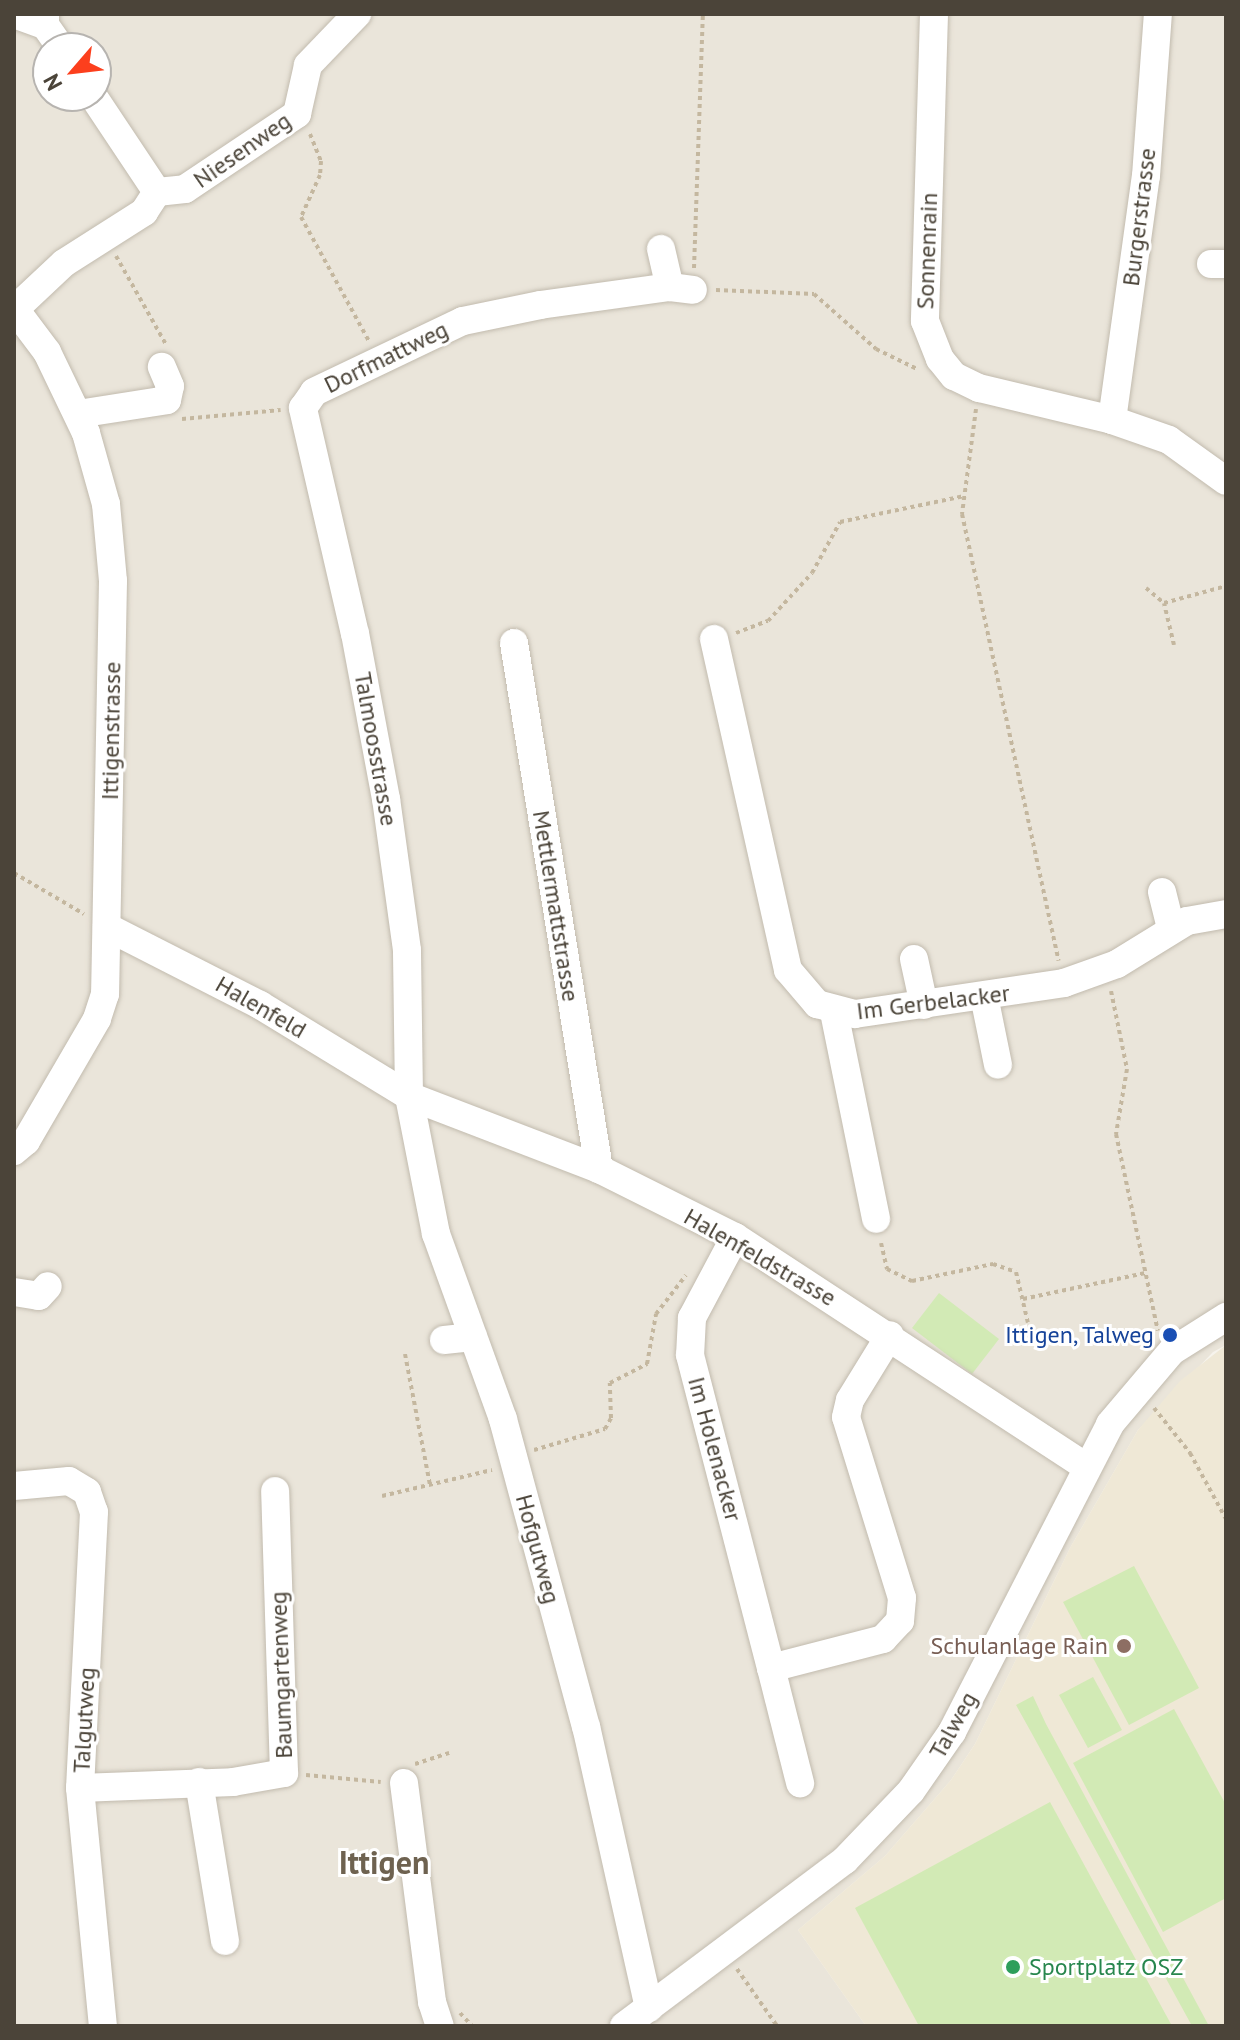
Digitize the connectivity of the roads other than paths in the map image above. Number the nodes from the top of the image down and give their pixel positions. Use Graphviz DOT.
graph roads {
  1 [pos="14,14"];
  2 [pos="357,14"];
  3 [pos="934,14"];
  4 [pos="1158,14"];
  5 [pos="50,29"];
  6 [pos="104,112"];
  7 [pos="157,192"];
  8 [pos="672,267"];
  9 [pos="15,309"];
  10 [pos="166,358"];
  11 [pos="303,408"];
  12 [pos="78,414"];
  13 [pos="1112,420"];
  14 [pos="1226,481"];
  15 [pos="714,639"];
  16 [pos="514,643"];
  17 [pos="1162,892"];
  18 [pos="1226,914"];
  19 [pos="107,927"];
  20 [pos="1171,928"];
  21 [pos="914,959"];
  22 [pos="984,996"];
  23 [pos="924,1005"];
  24 [pos="834,1012"];
  25 [pos="998,1065"];
  26 [pos="409,1096"];
  27 [pos="14,1151"];
  28 [pos="599,1169"];
  29 [pos="876,1219"];
  30 [pos="735,1237"];
  31 [pos="48,1286"];
  32 [pos="14,1292"];
  33 [pos="1226,1317"];
  34 [pos="890,1335"];
  35 [pos="473,1337"];
  36 [pos="444,1340"];
  37 [pos="1085,1466"];
  38 [pos="14,1486"];
  39 [pos="275,1491"];
  40 [pos="771,1668"];
  41 [pos="199,1782"];
  42 [pos="404,1783"];
  43 [pos="800,1783"];
  44 [pos="80,1788"];
  45 [pos="225,1941"];
  46 [pos="649,2008"];
  47 [pos="103,2026"];
  48 [pos="440,2026"];
  49 [pos="624,2026"];
  1 -- 5 [label="street"];
  2 -- 7 [label="street, Niesenweg"];
  3 -- 13 [label="street, Sonnenrain"];
  4 -- 13 [label="street, Burgerstrasse"];
  6 -- 7 [label="street"];
  7 -- 9 [label="street"];
  8 -- 11 [label="street, Dorfmattweg"];
  9 -- 12 [label="street, Ittigenstrasse"];
  10 -- 12 [label="street"];
  11 -- 26 [label="street, Talmoosstrasse"];
  12 -- 19 [label="street, Ittigenstrasse"];
  13 -- 14 [label="street"];
  15 -- 24 [label="street, Im Gerbelacker"];
  16 -- 28 [label="street, Mettlermattstrasse"];
  17 -- 20 [label="street"];
  18 -- 20 [label="street, Im Gerbelacker"];
  19 -- 26 [label="street, Halenfeld"];
  19 -- 27 [label="street, Ittigenstrasse"];
  20 -- 22 [label="street, Im Gerbelacker"];
  21 -- 23 [label="street"];
  22 -- 23 [label="street, Im Gerbelacker"];
  22 -- 25 [label="street"];
  23 -- 24 [label="street, Im Gerbelacker"];
  24 -- 29 [label="street"];
  26 -- 28 [label="street, Halenfeldstrasse"];
  26 -- 35 [label="street, Hofgutweg"];
  28 -- 30 [label="street, Halenfeldstrasse"];
  30 -- 34 [label="street, Halenfeldstrasse"];
  30 -- 40 [label="street, Im Holenacker"];
  31 -- 32 [label="street"];
  33 -- 37 [label="street, Talweg"];
  34 -- 37 [label="street, Halenfeldstrasse"];
  34 -- 40 [label="street"];
  35 -- 36 [label="street"];
  35 -- 46 [label="street, Hofgutweg"];
  37 -- 46 [label="street, Talweg"];
  38 -- 44 [label="street, Talgutweg"];
  39 -- 41 [label="street, Baumgartenweg"];
  40 -- 43 [label="street, Im Holenacker"];
  41 -- 44 [label="street, Baumgartenweg"];
  41 -- 45 [label="street"];
  42 -- 48 [label="street"];
  44 -- 47 [label="street, Talgutweg"];
  46 -- 49 [label="street, Talweg"];
}
